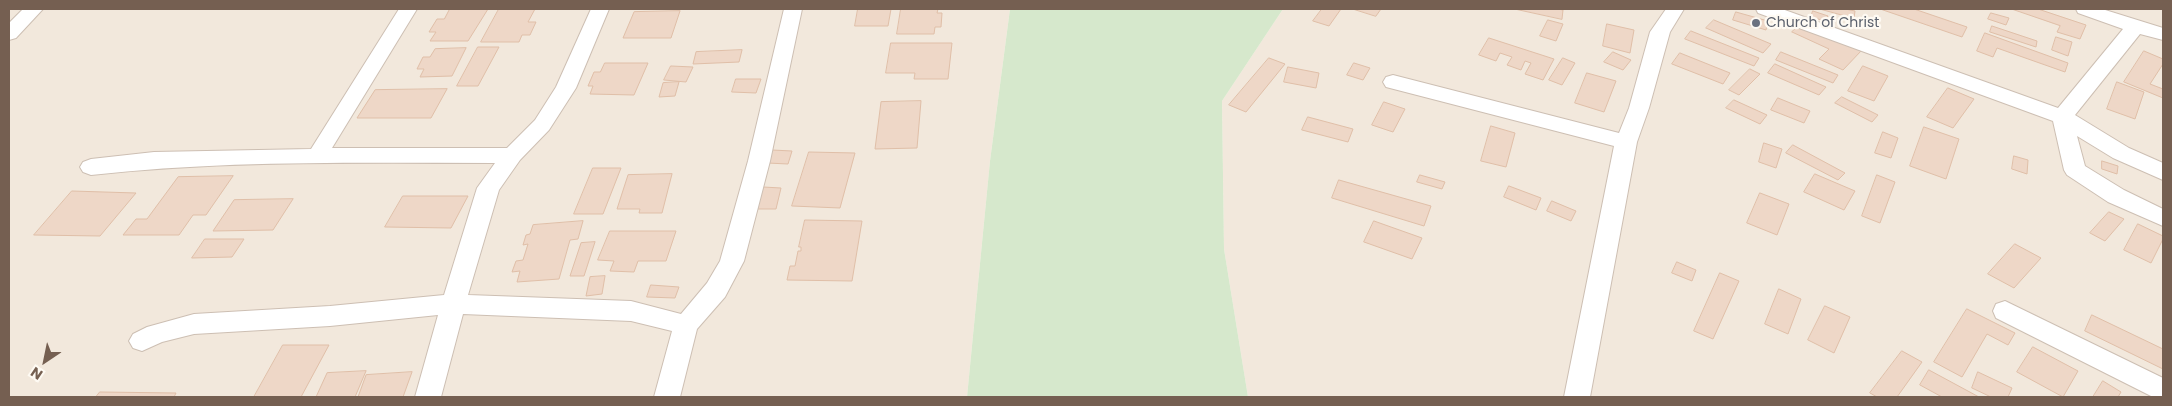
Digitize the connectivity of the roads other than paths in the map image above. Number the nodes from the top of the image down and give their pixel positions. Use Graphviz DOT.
graph roads {
  1 [pos="34,9"];
  2 [pos="408,9"];
  3 [pos="600,9"];
  4 [pos="792,9"];
  5 [pos="1675,9"];
  6 [pos="1765,9"];
  7 [pos="2085,9"];
  8 [pos="2136,27"];
  9 [pos="9,34"];
  10 [pos="2163,34"];
  11 [pos="1393,82"];
  12 [pos="2062,117"];
  13 [pos="1626,142"];
  14 [pos="512,155"];
  15 [pos="317,156"];
  16 [pos="91,167"];
  17 [pos="2163,172"];
  18 [pos="2163,218"];
  19 [pos="452,304"];
  20 [pos="2005,311"];
  21 [pos="686,325"];
  22 [pos="142,341"];
  23 [pos="2163,390"];
  24 [pos="428,397"];
  25 [pos="668,397"];
  26 [pos="1577,397"];
  1 -- 9 [label="street"];
  2 -- 15 [label="street"];
  3 -- 14 [label="street"];
  4 -- 21 [label="street"];
  5 -- 13 [label="street"];
  6 -- 12 [label="street"];
  7 -- 8 [label="street"];
  8 -- 10 [label="street"];
  8 -- 12 [label="street"];
  11 -- 13 [label="street"];
  12 -- 17 [label="street"];
  12 -- 18 [label="street"];
  13 -- 26 [label="street"];
  14 -- 15 [label="street"];
  14 -- 19 [label="street"];
  15 -- 16 [label="street"];
  19 -- 21 [label="street"];
  19 -- 22 [label="street"];
  19 -- 24 [label="street"];
  20 -- 23 [label="street"];
  21 -- 25 [label="street"];
}
